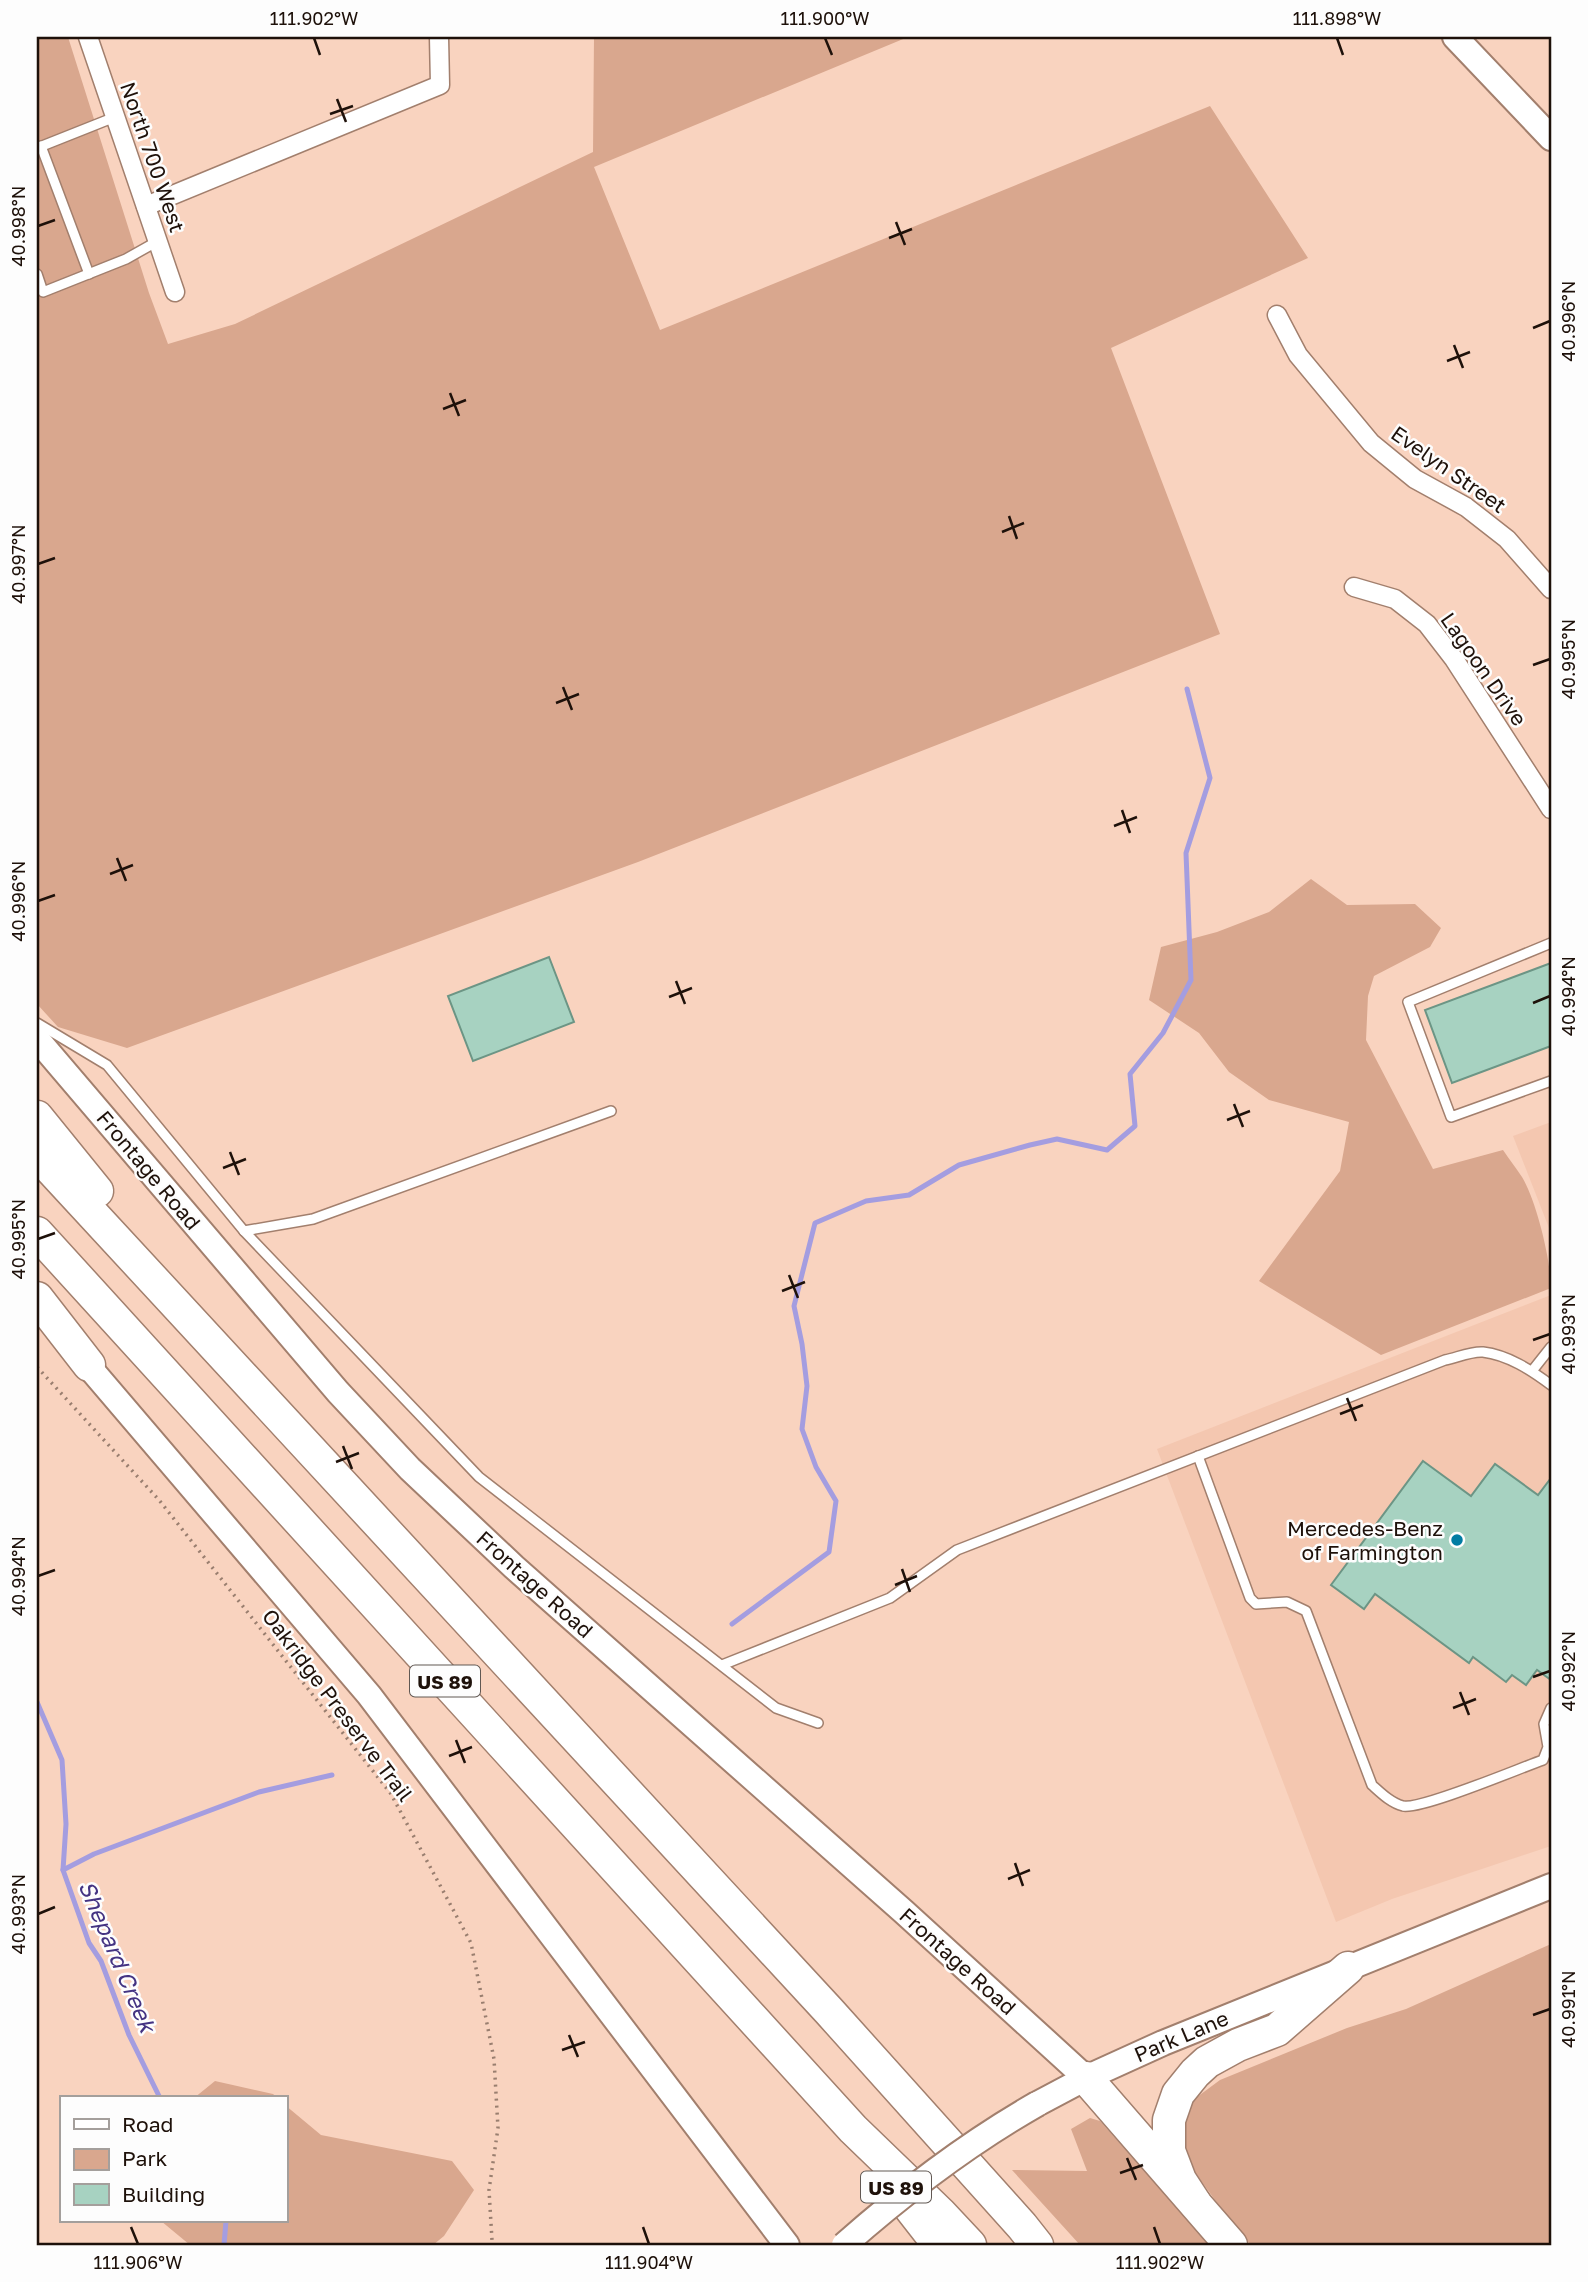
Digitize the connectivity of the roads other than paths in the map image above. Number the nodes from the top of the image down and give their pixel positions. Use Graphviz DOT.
graph roads {
  1 [pos="88,37"];
  2 [pos="439,37"];
  3 [pos="1455,37"];
  4 [pos="116,117"];
  5 [pos="1551,138"];
  6 [pos="39,147"];
  7 [pos="146,206"];
  8 [pos="158,241"];
  9 [pos="37,274"];
  10 [pos="89,274"];
  11 [pos="176,292"];
  12 [pos="1277,315"];
  13 [pos="1354,587"];
  14 [pos="1551,589"];
  15 [pos="1551,809"];
  16 [pos="1551,943"];
  17 [pos="37,1023"];
  18 [pos="37,1039"];
  19 [pos="1551,1082"];
  20 [pos="611,1111"];
  21 [pos="37,1116"];
  22 [pos="37,1154"];
  23 [pos="244,1231"];
  24 [pos="37,1233"];
  25 [pos="37,1298"];
  26 [pos="37,1311"];
  27 [pos="1551,1347"];
  28 [pos="89,1365"];
  29 [pos="1532,1371"];
  30 [pos="1551,1385"];
  31 [pos="290,1429"];
  32 [pos="1198,1457"];
  33 [pos="722,1665"];
  34 [pos="1551,1708"];
  35 [pos="818,1723"];
  36 [pos="1551,1886"];
  37 [pos="1349,1968"];
  38 [pos="1086,2078"];
  39 [pos="853,2129"];
  40 [pos="1195,2203"];
  41 [pos="1034,2239"];
  42 [pos="787,2245"];
  43 [pos="844,2245"];
  44 [pos="939,2245"];
  45 [pos="970,2245"];
  46 [pos="1231,2245"];
  1 -- 4 [label="street, North 700 West"];
  2 -- 7 [label="street"];
  3 -- 5 [label="main road"];
  4 -- 6 [label="lane"];
  4 -- 7 [label="street, North 700 West"];
  6 -- 10 [label="lane"];
  7 -- 8 [label="street, North 700 West"];
  8 -- 10 [label="lane"];
  8 -- 11 [label="street, North 700 West"];
  9 -- 10 [label="lane"];
  12 -- 14 [label="street, Evelyn Street"];
  13 -- 15 [label="street, Lagoon Drive"];
  16 -- 19 [label="lane"];
  17 -- 23 [label="lane"];
  18 -- 38 [label="main road, Frontage Road"];
  20 -- 23 [label="lane"];
  21 -- 31 [label="highway"];
  22 -- 31 [label="highway, US 89"];
  23 -- 33 [label="lane"];
  24 -- 39 [label="highway, US 89"];
  25 -- 28 [label="highway"];
  26 -- 28 [label="main road"];
  27 -- 29 [label="lane"];
  28 -- 42 [label="main road"];
  29 -- 30 [label="lane"];
  29 -- 32 [label="lane"];
  31 -- 41 [label="highway, US 89"];
  32 -- 33 [label="lane"];
  32 -- 34 [label="lane"];
  33 -- 35 [label="lane"];
  36 -- 37 [label="main road, Park Lane"];
  37 -- 38 [label="main road, Park Lane"];
  37 -- 40 [label="highway"];
  38 -- 40 [label="highway"];
  38 -- 43 [label="main road, Park Lane, bridge"];
  39 -- 44 [label="highway, US 89"];
  39 -- 45 [label="highway"];
  40 -- 46 [label="highway"];
}
